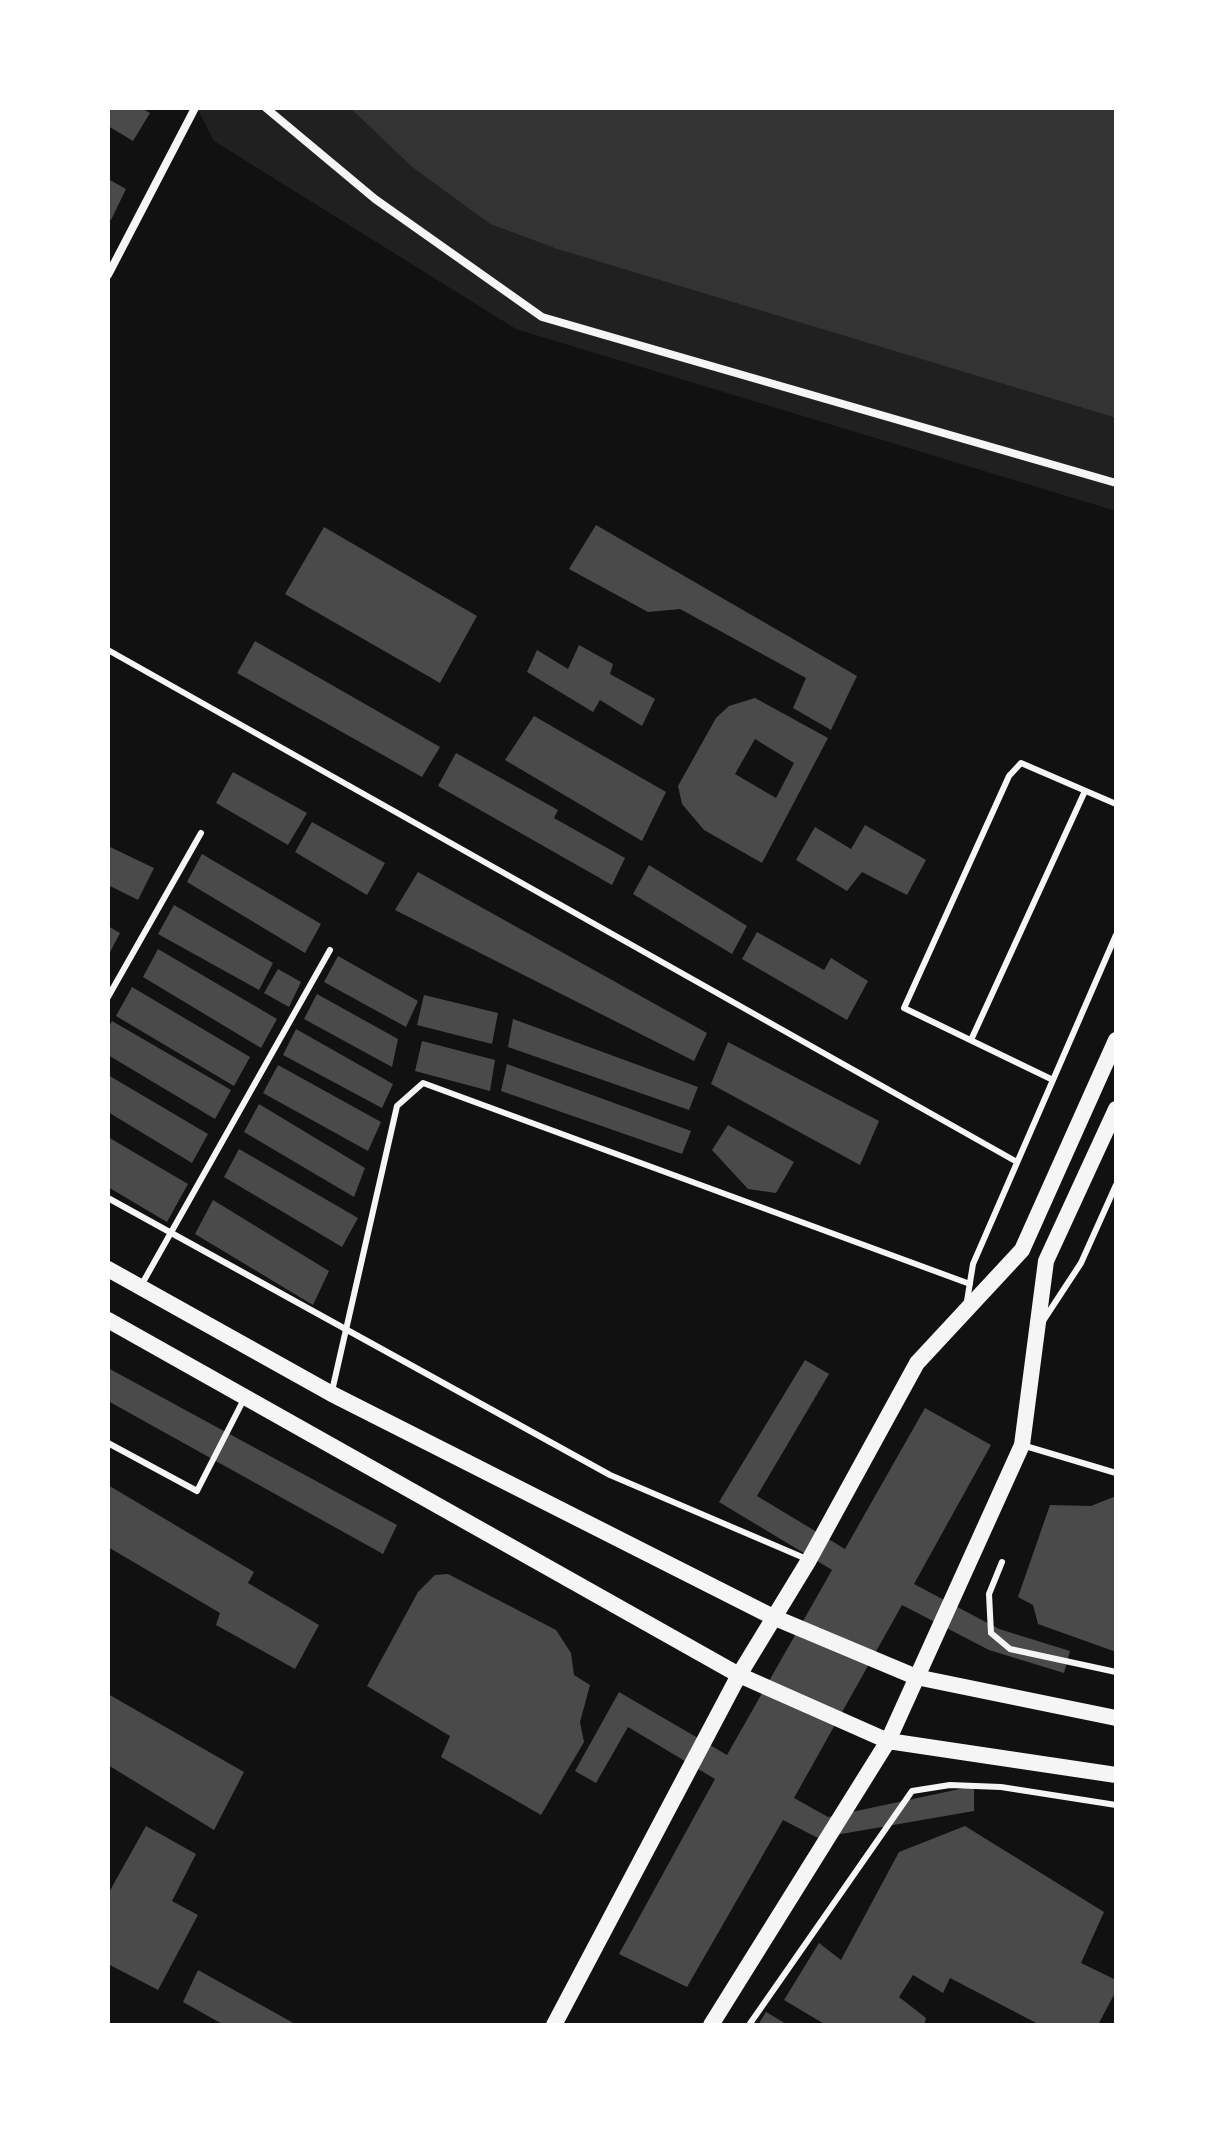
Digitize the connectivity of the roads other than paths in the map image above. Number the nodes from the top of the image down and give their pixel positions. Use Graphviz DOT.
graph roads {
  1 [pos="195,108"];
  2 [pos="266,108"];
  3 [pos="108,275"];
  4 [pos="1116,483"];
  5 [pos="108,650"];
  6 [pos="1085,791"];
  7 [pos="1116,804"];
  8 [pos="201,833"];
  9 [pos="1116,935"];
  10 [pos="330,950"];
  11 [pos="108,997"];
  12 [pos="971,1040"];
  13 [pos="1116,1040"];
  14 [pos="1053,1080"];
  15 [pos="1116,1109"];
  16 [pos="1017,1162"];
  17 [pos="1116,1185"];
  18 [pos="108,1198"];
  19 [pos="171,1233"];
  20 [pos="108,1269"];
  21 [pos="970,1284"];
  22 [pos="140,1287"];
  23 [pos="965,1314"];
  24 [pos="108,1320"];
  25 [pos="347,1329"];
  26 [pos="1036,1330"];
  27 [pos="332,1394"];
  28 [pos="245,1397"];
  29 [pos="108,1443"];
  30 [pos="1022,1445"];
  31 [pos="1116,1473"];
  32 [pos="809,1560"];
  33 [pos="1002,1562"];
  34 [pos="773,1617"];
  35 [pos="1116,1672"];
  36 [pos="739,1675"];
  37 [pos="916,1677"];
  38 [pos="1116,1718"];
  39 [pos="888,1741"];
  40 [pos="1116,1775"];
  41 [pos="1116,1805"];
  42 [pos="554,2025"];
  43 [pos="711,2025"];
  44 [pos="749,2025"];
  1 -- 3 [label="street"];
  2 -- 4 [label="street"];
  5 -- 16 [label="lane"];
  6 -- 7 [label="lane"];
  6 -- 12 [label="lane"];
  6 -- 12 [label="lane"];
  8 -- 11 [label="lane"];
  9 -- 14 [label="lane"];
  10 -- 19 [label="lane"];
  12 -- 14 [label="lane"];
  13 -- 23 [label="main road"];
  14 -- 16 [label="lane"];
  15 -- 26 [label="main road"];
  16 -- 21 [label="lane"];
  17 -- 26 [label="lane"];
  18 -- 19 [label="lane"];
  19 -- 22 [label="lane"];
  19 -- 25 [label="lane"];
  20 -- 22 [label="main road"];
  21 -- 23 [label="lane"];
  21 -- 25 [label="lane"];
  22 -- 27 [label="main road"];
  23 -- 32 [label="main road"];
  24 -- 28 [label="main road"];
  25 -- 27 [label="lane"];
  25 -- 32 [label="lane"];
  26 -- 30 [label="main road"];
  27 -- 34 [label="main road"];
  28 -- 29 [label="lane"];
  28 -- 36 [label="main road"];
  30 -- 31 [label="lane"];
  30 -- 37 [label="main road"];
  32 -- 34 [label="main road"];
  33 -- 35 [label="lane"];
  34 -- 36 [label="main road"];
  34 -- 37 [label="main road"];
  36 -- 39 [label="main road"];
  36 -- 42 [label="main road"];
  37 -- 38 [label="main road"];
  37 -- 39 [label="main road"];
  39 -- 40 [label="main road"];
  39 -- 43 [label="main road"];
  41 -- 44 [label="lane"];
}
